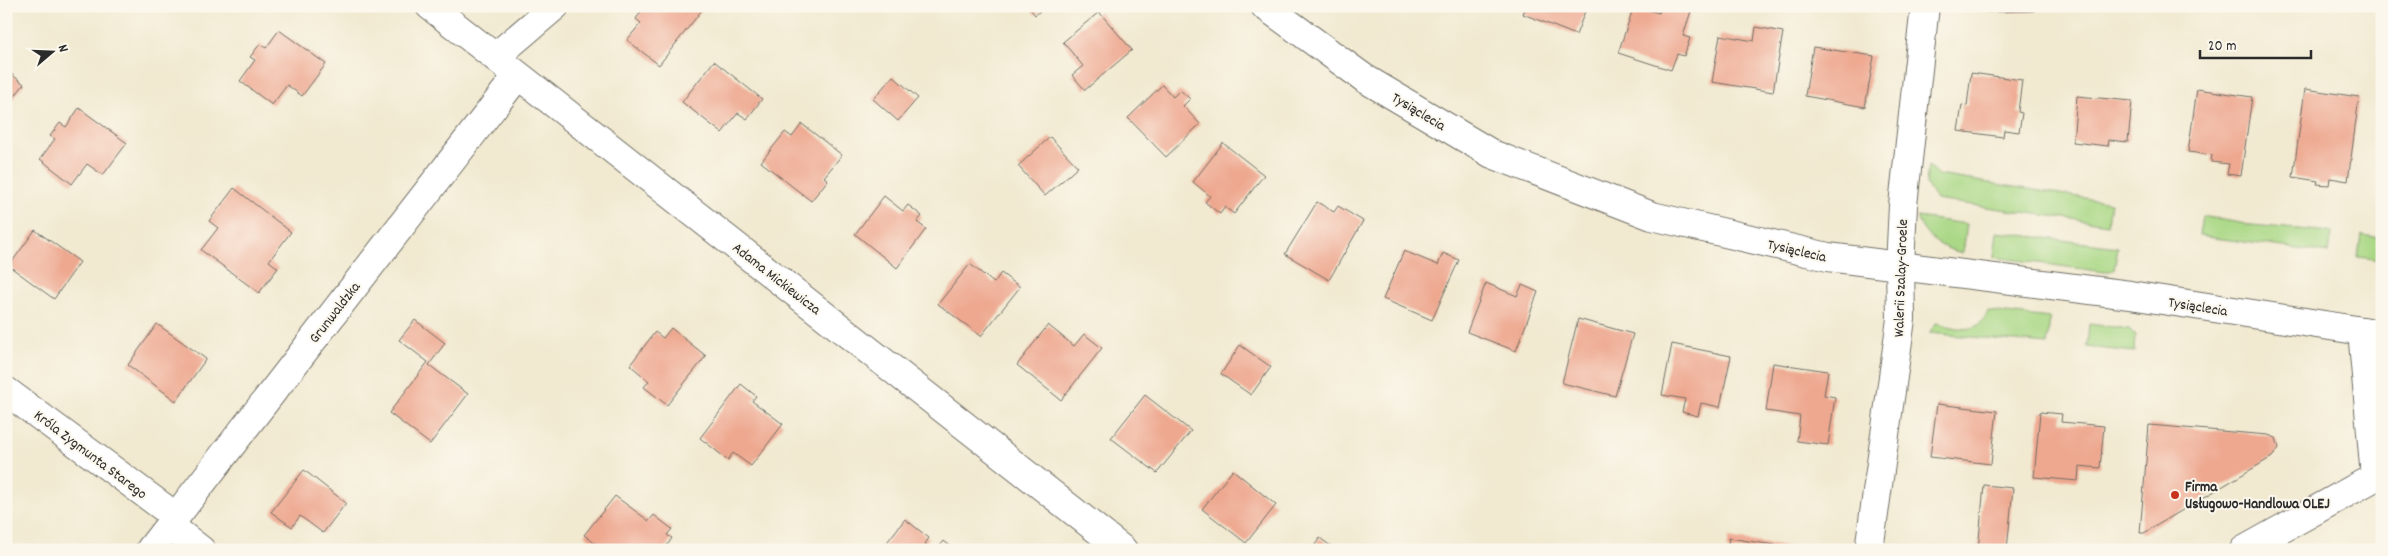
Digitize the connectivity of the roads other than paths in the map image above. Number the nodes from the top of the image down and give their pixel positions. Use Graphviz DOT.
graph roads {
  1 [pos="430,6"];
  2 [pos="555,6"];
  3 [pos="1265,6"];
  4 [pos="1925,6"];
  5 [pos="495,56"];
  6 [pos="518,75"];
  7 [pos="1900,266"];
  8 [pos="2372,332"];
  9 [pos="6,391"];
  10 [pos="2378,475"];
  11 [pos="172,520"];
  12 [pos="150,550"];
  13 [pos="201,550"];
  14 [pos="1123,550"];
  15 [pos="1869,550"];
  16 [pos="2244,550"];
  1 -- 5 [label="street, Adama Mickiewicza"];
  2 -- 5 [label="street"];
  3 -- 7 [label="street, Tysiąclecia"];
  4 -- 7 [label="street, Walerii Szalay-Groele"];
  5 -- 6 [label="street, Adama Mickiewicza"];
  6 -- 11 [label="street, Grunwaldzka"];
  6 -- 14 [label="street, Adama Mickiewicza"];
  7 -- 8 [label="street, Tysiąclecia"];
  7 -- 15 [label="street, Walerii Szalay-Groele"];
  8 -- 10 [label="street"];
  9 -- 11 [label="street, Króla Zygmunta Starego"];
  10 -- 16 [label="street"];
  11 -- 12 [label="street, Grunwaldzka"];
  11 -- 13 [label="street, Króla Zygmunta Starego"];
}
